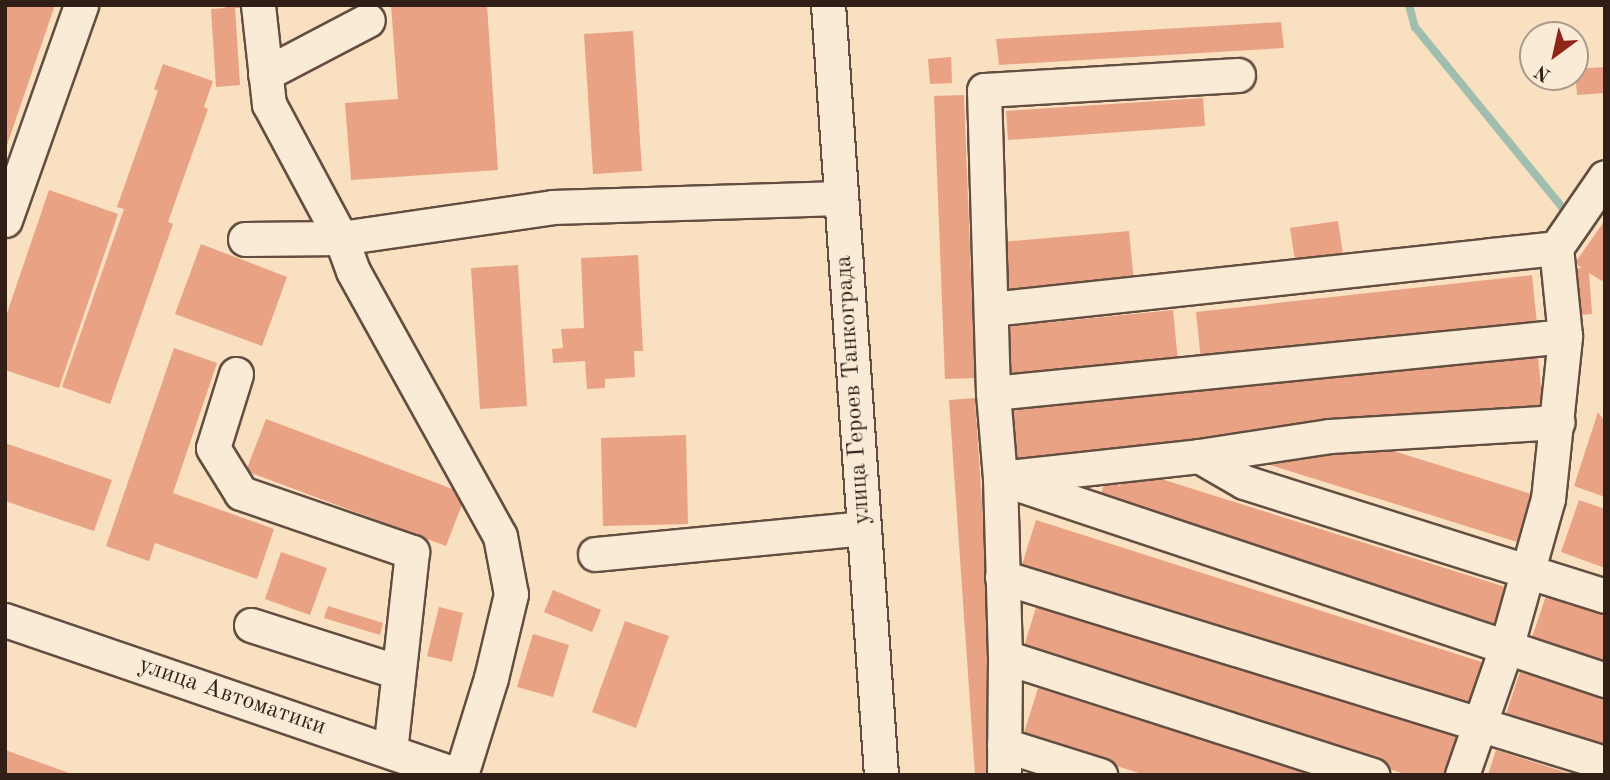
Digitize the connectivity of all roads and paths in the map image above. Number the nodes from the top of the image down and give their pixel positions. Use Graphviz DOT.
graph roads {
  1 [pos="81,5"];
  2 [pos="258,5"];
  3 [pos="828,5"];
  4 [pos="368,20"];
  5 [pos="265,75"];
  6 [pos="1238,75"];
  7 [pos="1605,177"];
  8 [pos="840,198"];
  9 [pos="5,220"];
  10 [pos="341,238"];
  11 [pos="245,239"];
  12 [pos="1556,248"];
  13 [pos="991,309"];
  14 [pos="1565,336"];
  15 [pos="236,374"];
  16 [pos="993,393"];
  17 [pos="1558,422"];
  18 [pos="1199,456"];
  19 [pos="1000,478"];
  20 [pos="863,528"];
  21 [pos="595,554"];
  22 [pos="1528,572"];
  23 [pos="1002,577"];
  24 [pos="1605,596"];
  25 [pos="5,620"];
  26 [pos="251,625"];
  27 [pos="1506,648"];
  28 [pos="1005,657"];
  29 [pos="398,672"];
  30 [pos="1605,680"];
  31 [pos="1480,723"];
  32 [pos="390,751"];
  33 [pos="1004,760"];
  34 [pos="1605,763"];
  35 [pos="459,775"];
  36 [pos="881,775"];
  37 [pos="1100,775"];
  38 [pos="1372,775"];
  39 [pos="1462,775"];
  1 -- 9 [label="street"];
  2 -- 5 [label="street"];
  3 -- 8 [label="street, улица Героев Танкограда"];
  4 -- 5 [label="street"];
  5 -- 10 [label="street"];
  6 -- 13 [label="street"];
  7 -- 12 [label="street"];
  8 -- 10 [label="street"];
  8 -- 20 [label="street, улица Героев Танкограда"];
  10 -- 11 [label="street"];
  10 -- 35 [label="street"];
  12 -- 13 [label="street"];
  12 -- 14 [label="street"];
  13 -- 16 [label="street"];
  14 -- 16 [label="street"];
  14 -- 17 [label="street"];
  15 -- 29 [label="street"];
  16 -- 19 [label="street"];
  17 -- 18 [label="street"];
  17 -- 22 [label="street"];
  18 -- 19 [label="street"];
  18 -- 22 [label="street"];
  19 -- 23 [label="street"];
  19 -- 27 [label="street"];
  20 -- 21 [label="street"];
  20 -- 36 [label="street, улица Героев Танкограда"];
  22 -- 24 [label="street"];
  22 -- 27 [label="street"];
  23 -- 28 [label="street"];
  23 -- 31 [label="street"];
  25 -- 32 [label="street, улица Автоматики"];
  26 -- 29 [label="street"];
  27 -- 30 [label="street"];
  27 -- 31 [label="street"];
  28 -- 33 [label="street"];
  28 -- 38 [label="street"];
  29 -- 32 [label="street"];
  31 -- 34 [label="street"];
  31 -- 39 [label="street"];
  32 -- 35 [label="street, улица Автоматики"];
  33 -- 37 [label="street"];
}
